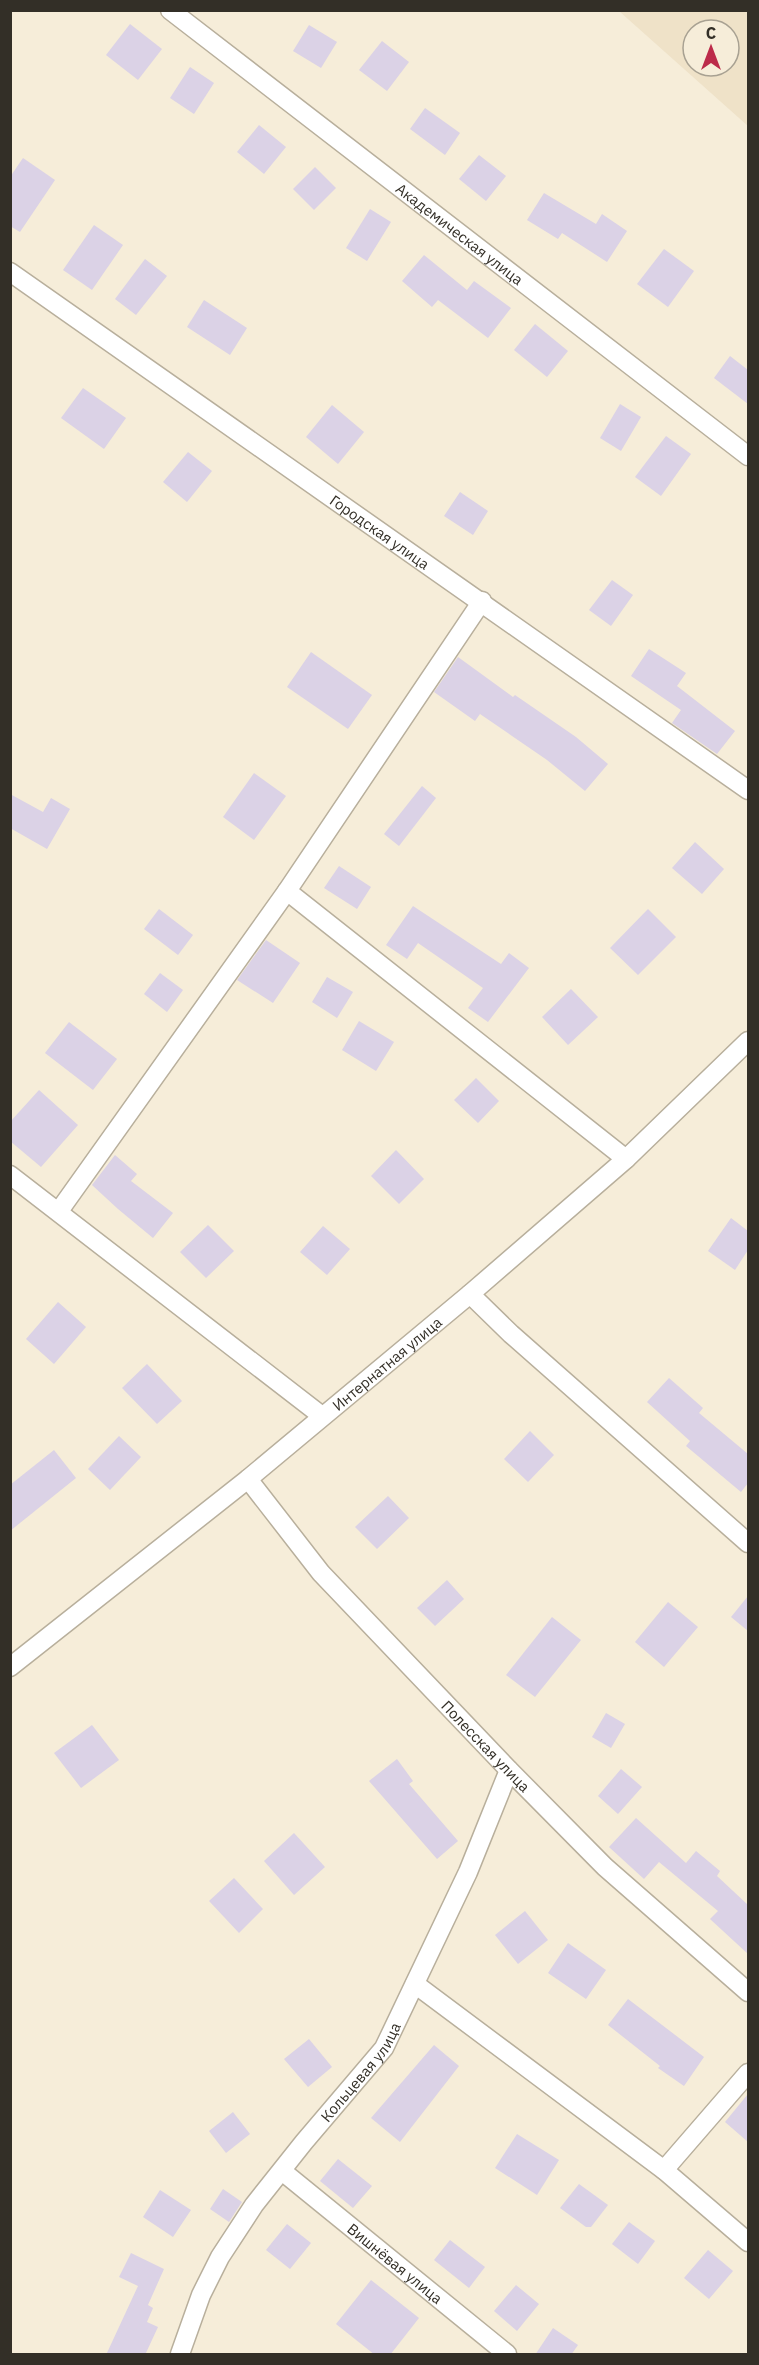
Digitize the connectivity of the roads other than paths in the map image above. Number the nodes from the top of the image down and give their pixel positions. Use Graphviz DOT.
graph roads {
  1 [pos="170,10"];
  2 [pos="10,272"];
  3 [pos="748,456"];
  4 [pos="482,601"];
  5 [pos="748,790"];
  6 [pos="287,891"];
  7 [pos="748,1041"];
  8 [pos="626,1159"];
  9 [pos="10,1174"];
  10 [pos="59,1210"];
  11 [pos="470,1294"];
  12 [pos="322,1416"];
  13 [pos="248,1479"];
  14 [pos="748,1543"];
  15 [pos="10,1667"];
  16 [pos="509,1770"];
  17 [pos="415,1984"];
  18 [pos="748,1992"];
  19 [pos="748,2073"];
  20 [pos="664,2170"];
  21 [pos="282,2171"];
  22 [pos="748,2242"];
  23 [pos="180,2355"];
  24 [pos="507,2355"];
  1 -- 3 [label="street, Академическая улица"];
  2 -- 4 [label="street, Городская улица"];
  4 -- 5 [label="street, Городская улица"];
  4 -- 6 [label="street"];
  6 -- 8 [label="street"];
  6 -- 10 [label="street"];
  7 -- 8 [label="street, Интернатная улица"];
  8 -- 11 [label="street, Интернатная улица"];
  9 -- 10 [label="street"];
  10 -- 12 [label="street"];
  11 -- 12 [label="street, Интернатная улица"];
  11 -- 14 [label="street"];
  12 -- 13 [label="street, Интернатная улица"];
  13 -- 15 [label="street, Интернатная улица"];
  13 -- 16 [label="street, Полесская улица"];
  16 -- 17 [label="street, Кольцевая улица"];
  16 -- 18 [label="street, Полесская улица"];
  17 -- 20 [label="street"];
  17 -- 21 [label="street, Кольцевая улица"];
  19 -- 20 [label="street"];
  20 -- 22 [label="street"];
  21 -- 23 [label="street, Кольцевая улица"];
  21 -- 24 [label="street, Вишнёвая улица"];
}
